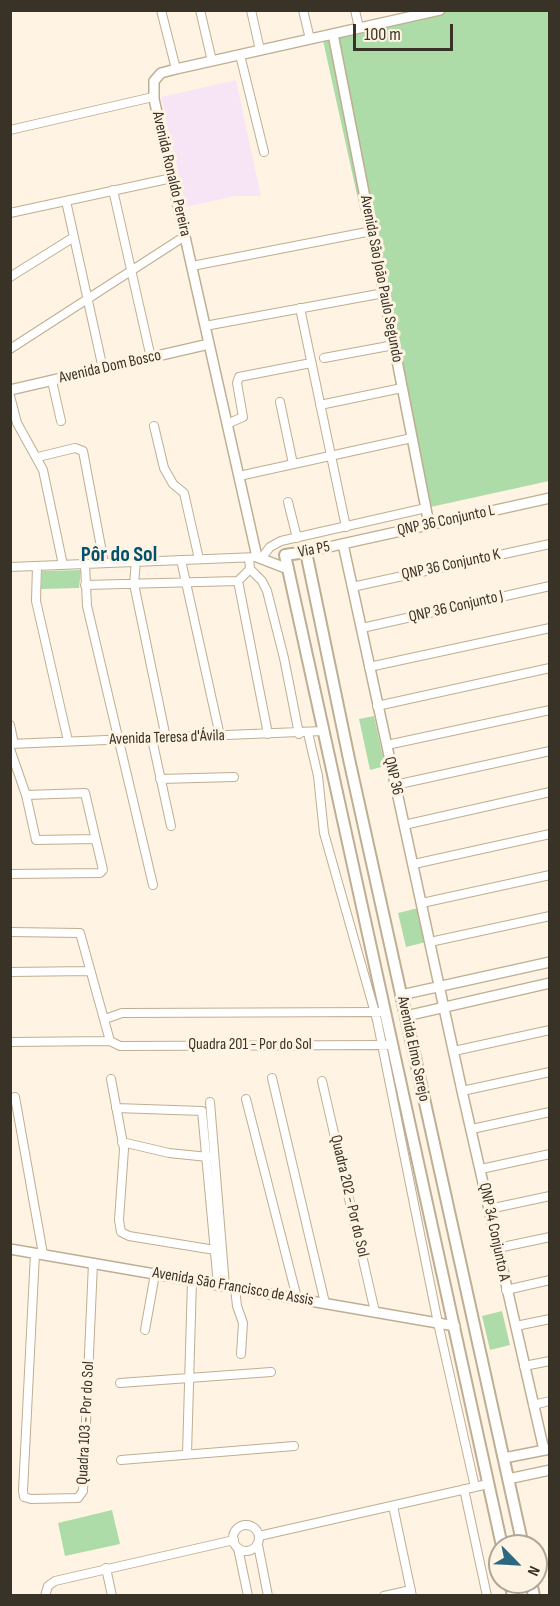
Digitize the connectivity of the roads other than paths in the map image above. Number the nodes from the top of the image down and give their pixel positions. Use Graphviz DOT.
graph roads {
  1 [pos="161,10"];
  2 [pos="200,10"];
  3 [pos="251,10"];
  4 [pos="303,10"];
  5 [pos="355,10"];
  6 [pos="440,10"];
  7 [pos="401,15"];
  8 [pos="359,28"];
  9 [pos="333,34"];
  10 [pos="310,39"];
  11 [pos="260,50"];
  12 [pos="240,55"];
  13 [pos="212,61"];
  14 [pos="176,69"];
  15 [pos="153,97"];
  16 [pos="10,130"];
  17 [pos="264,152"];
  18 [pos="172,178"];
  19 [pos="113,190"];
  20 [pos="66,201"];
  21 [pos="10,213"];
  22 [pos="372,231"];
  23 [pos="185,236"];
  24 [pos="74,237"];
  25 [pos="192,266"];
  26 [pos="130,270"];
  27 [pos="10,277"];
  28 [pos="384,293"];
  29 [pos="87,297"];
  30 [pos="300,308"];
  31 [pos="205,326"];
  32 [pos="209,344"];
  33 [pos="394,345"];
  34 [pos="10,349"];
  35 [pos="151,358"];
  36 [pos="324,358"];
  37 [pos="311,363"];
  38 [pos="103,369"];
  39 [pos="52,381"];
  40 [pos="402,388"];
  41 [pos="10,390"];
  42 [pos="10,396"];
  43 [pos="280,402"];
  44 [pos="320,405"];
  45 [pos="61,421"];
  46 [pos="227,424"];
  47 [pos="154,426"];
  48 [pos="412,438"];
  49 [pos="332,456"];
  50 [pos="38,457"];
  51 [pos="293,464"];
  52 [pos="239,476"];
  53 [pos="549,498"];
  54 [pos="288,502"];
  55 [pos="426,508"];
  56 [pos="429,524"];
  57 [pos="346,527"];
  58 [pos="297,538"];
  59 [pos="343,544"];
  60 [pos="549,544"];
  61 [pos="306,552"];
  62 [pos="285,555"];
  63 [pos="256,557"];
  64 [pos="200,559"];
  65 [pos="181,560"];
  66 [pos="136,561"];
  67 [pos="104,563"];
  68 [pos="85,564"];
  69 [pos="63,565"];
  70 [pos="37,566"];
  71 [pos="10,567"];
  72 [pos="250,569"];
  73 [pos="288,569"];
  74 [pos="183,581"];
  75 [pos="238,581"];
  76 [pos="134,584"];
  77 [pos="85,585"];
  78 [pos="352,586"];
  79 [pos="549,586"];
  80 [pos="362,628"];
  81 [pos="549,628"];
  82 [pos="369,667"];
  83 [pos="549,668"];
  84 [pos="377,706"];
  85 [pos="549,710"];
  86 [pos="10,725"];
  87 [pos="323,731"];
  88 [pos="308,733"];
  89 [pos="268,734"];
  90 [pos="299,734"];
  91 [pos="220,736"];
  92 [pos="152,738"];
  93 [pos="166,738"];
  94 [pos="118,739"];
  95 [pos="68,741"];
  96 [pos="387,745"];
  97 [pos="12,746"];
  98 [pos="549,751"];
  99 [pos="349,759"];
  100 [pos="329,762"];
  101 [pos="318,776"];
  102 [pos="353,776"];
  103 [pos="234,777"];
  104 [pos="332,777"];
  105 [pos="160,779"];
  106 [pos="395,784"];
  107 [pos="549,792"];
  108 [pos="26,795"];
  109 [pos="404,825"];
  110 [pos="171,826"];
  111 [pos="549,834"];
  112 [pos="95,839"];
  113 [pos="414,864"];
  114 [pos="10,874"];
  115 [pos="549,875"];
  116 [pos="153,885"];
  117 [pos="422,903"];
  118 [pos="549,916"];
  119 [pos="10,932"];
  120 [pos="430,942"];
  121 [pos="549,962"];
  122 [pos="90,971"];
  123 [pos="10,972"];
  124 [pos="549,983"];
  125 [pos="440,987"];
  126 [pos="401,995"];
  127 [pos="445,1008"];
  128 [pos="379,1012"];
  129 [pos="406,1016"];
  130 [pos="105,1019"];
  131 [pos="549,1030"];
  132 [pos="110,1041"];
  133 [pos="10,1042"];
  134 [pos="387,1045"];
  135 [pos="454,1051"];
  136 [pos="549,1072"];
  137 [pos="272,1078"];
  138 [pos="111,1079"];
  139 [pos="322,1081"];
  140 [pos="462,1091"];
  141 [pos="15,1097"];
  142 [pos="246,1099"];
  143 [pos="210,1101"];
  144 [pos="116,1108"];
  145 [pos="549,1112"];
  146 [pos="472,1129"];
  147 [pos="122,1142"];
  148 [pos="549,1154"];
  149 [pos="208,1157"];
  150 [pos="481,1169"];
  151 [pos="549,1196"];
  152 [pos="489,1209"];
  153 [pos="549,1237"];
  154 [pos="456,1243"];
  155 [pos="436,1246"];
  156 [pos="498,1248"];
  157 [pos="10,1249"];
  158 [pos="215,1250"];
  159 [pos="39,1254"];
  160 [pos="460,1262"];
  161 [pos="93,1263"];
  162 [pos="439,1264"];
  163 [pos="155,1274"];
  164 [pos="192,1280"];
  165 [pos="549,1280"];
  166 [pos="226,1286"];
  167 [pos="506,1290"];
  168 [pos="297,1298"];
  169 [pos="325,1303"];
  170 [pos="375,1312"];
  171 [pos="549,1319"];
  172 [pos="438,1323"];
  173 [pos="455,1326"];
  174 [pos="516,1326"];
  175 [pos="145,1330"];
  176 [pos="241,1354"];
  177 [pos="549,1361"];
  178 [pos="524,1366"];
  179 [pos="271,1372"];
  180 [pos="189,1379"];
  181 [pos="120,1383"];
  182 [pos="549,1401"];
  183 [pos="533,1405"];
  184 [pos="294,1446"];
  185 [pos="547,1449"];
  186 [pos="187,1454"];
  187 [pos="504,1458"];
  188 [pos="121,1460"];
  189 [pos="548,1470"];
  190 [pos="508,1479"];
  191 [pos="549,1481"];
  192 [pos="488,1484"];
  193 [pos="475,1487"];
  194 [pos="464,1489"];
  195 [pos="393,1506"];
  196 [pos="499,1534"];
  197 [pos="520,1534"];
  198 [pos="259,1536"];
  199 [pos="234,1540"];
  200 [pos="258,1545"];
  201 [pos="238,1548"];
  202 [pos="106,1568"];
  203 [pos="411,1593"];
  204 [pos="45,1596"];
  205 [pos="112,1596"];
  206 [pos="248,1596"];
  207 [pos="268,1596"];
  208 [pos="384,1596"];
  209 [pos="487,1596"];
  1 -- 14 [label="street"];
  2 -- 13 [label="street"];
  3 -- 11 [label="street"];
  4 -- 10 [label="street"];
  5 -- 8 [label="street"];
  6 -- 7 [label="street, Avenida Ronaldo Pereira"];
  7 -- 8 [label="street, Avenida Ronaldo Pereira"];
  8 -- 9 [label="street, Avenida Ronaldo Pereira"];
  9 -- 10 [label="street, Avenida Ronaldo Pereira"];
  9 -- 22 [label="street, Avenida São João Paulo Segundo"];
  10 -- 11 [label="street, Avenida Ronaldo Pereira"];
  11 -- 12 [label="street, Avenida Ronaldo Pereira"];
  12 -- 13 [label="street, Avenida Ronaldo Pereira"];
  12 -- 17 [label="street"];
  13 -- 14 [label="street, Avenida Ronaldo Pereira"];
  14 -- 15 [label="street, Avenida Ronaldo Pereira"];
  15 -- 16 [label="street"];
  15 -- 18 [label="street, Avenida Ronaldo Pereira"];
  18 -- 19 [label="street"];
  18 -- 23 [label="street, Avenida Ronaldo Pereira"];
  19 -- 20 [label="street"];
  19 -- 26 [label="street"];
  20 -- 21 [label="street"];
  20 -- 24 [label="street"];
  22 -- 25 [label="street"];
  22 -- 28 [label="street, Avenida São João Paulo Segundo"];
  23 -- 25 [label="street, Avenida Ronaldo Pereira"];
  23 -- 26 [label="street"];
  24 -- 27 [label="street"];
  24 -- 29 [label="street"];
  25 -- 31 [label="street, Avenida Ronaldo Pereira"];
  26 -- 29 [label="street"];
  26 -- 35 [label="street"];
  28 -- 30 [label="street"];
  28 -- 33 [label="street, Avenida São João Paulo Segundo"];
  29 -- 34 [label="street"];
  29 -- 38 [label="street"];
  30 -- 31 [label="street"];
  30 -- 37 [label="street"];
  31 -- 32 [label="street, Avenida Ronaldo Pereira"];
  32 -- 35 [label="street, Avenida Dom Bosco"];
  32 -- 46 [label="street, Avenida Ronaldo Pereira"];
  33 -- 36 [label="street"];
  33 -- 40 [label="street, Avenida São João Paulo Segundo"];
  35 -- 38 [label="street, Avenida Dom Bosco"];
  37 -- 44 [label="street"];
  37 -- 46 [label="street"];
  38 -- 39 [label="street, Avenida Dom Bosco"];
  39 -- 41 [label="street, Avenida Dom Bosco"];
  39 -- 45 [label="street"];
  40 -- 44 [label="street"];
  40 -- 48 [label="street, Avenida São João Paulo Segundo"];
  42 -- 50 [label="street"];
  43 -- 51 [label="street"];
  44 -- 49 [label="street"];
  46 -- 52 [label="street, Avenida Ronaldo Pereira"];
  47 -- 64 [label="street"];
  48 -- 49 [label="street"];
  48 -- 55 [label="street, Avenida São João Paulo Segundo"];
  49 -- 51 [label="street"];
  49 -- 57 [label="street"];
  50 -- 67 [label="street"];
  50 -- 69 [label="street"];
  51 -- 52 [label="street"];
  52 -- 63 [label="street, Avenida Ronaldo Pereira"];
  53 -- 56 [label="street, QNP 36 Conjunto L"];
  54 -- 58 [label="street"];
  55 -- 56 [label="street, Avenida São João Paulo Segundo"];
  55 -- 57 [label="street"];
  56 -- 59 [label="street, QNP 36 Conjunto L"];
  57 -- 58 [label="street"];
  58 -- 63 [label="street"];
  59 -- 61 [label="street, Via P5"];
  59 -- 78 [label="street, QNP 36"];
  60 -- 78 [label="street, QNP 36 Conjunto K"];
  61 -- 62 [label="main road, Via P5"];
  61 -- 99 [label="main road, Avenida Elmo Serejo"];
  62 -- 63 [label="street"];
  62 -- 73 [label="main road, Avenida Elmo Serejo"];
  63 -- 64 [label="street"];
  63 -- 72 [label="street"];
  63 -- 73 [label="street"];
  64 -- 65 [label="street"];
  65 -- 66 [label="street"];
  65 -- 74 [label="street"];
  66 -- 67 [label="street"];
  66 -- 76 [label="street"];
  67 -- 68 [label="street"];
  68 -- 69 [label="street"];
  68 -- 77 [label="street"];
  69 -- 70 [label="street"];
  70 -- 71 [label="street"];
  70 -- 95 [label="street"];
  72 -- 75 [label="street"];
  72 -- 90 [label="street"];
  73 -- 87 [label="main road, Avenida Elmo Serejo"];
  74 -- 75 [label="street"];
  74 -- 76 [label="street"];
  74 -- 91 [label="street"];
  75 -- 89 [label="street"];
  76 -- 77 [label="street"];
  76 -- 93 [label="street"];
  77 -- 94 [label="street"];
  78 -- 80 [label="street, QNP 36"];
  79 -- 80 [label="street, QNP 36 Conjunto J"];
  80 -- 82 [label="street, QNP 36"];
  81 -- 82 [label="street"];
  82 -- 84 [label="street, QNP 36"];
  83 -- 84 [label="street"];
  84 -- 96 [label="street, QNP 36"];
  85 -- 96 [label="street"];
  86 -- 97 [label="street"];
  87 -- 88 [label="street, Avenida Teresa d'Ávila"];
  87 -- 100 [label="main road, Avenida Elmo Serejo"];
  88 -- 90 [label="street, Avenida Teresa d'Ávila"];
  88 -- 101 [label="street"];
  89 -- 90 [label="street, Avenida Teresa d'Ávila"];
  89 -- 91 [label="street, Avenida Teresa d'Ávila"];
  91 -- 93 [label="street, Avenida Teresa d'Ávila"];
  92 -- 93 [label="street, Avenida Teresa d'Ávila"];
  92 -- 94 [label="street, Avenida Teresa d'Ávila"];
  92 -- 105 [label="street"];
  94 -- 95 [label="street, Avenida Teresa d'Ávila"];
  94 -- 116 [label="street"];
  95 -- 97 [label="street, Avenida Teresa d'Ávila"];
  96 -- 106 [label="street, QNP 36"];
  97 -- 108 [label="street"];
  98 -- 106 [label="street"];
  99 -- 100 [label="main road"];
  99 -- 102 [label="main road, Avenida Elmo Serejo"];
  100 -- 104 [label="main road, Avenida Elmo Serejo"];
  101 -- 104 [label="street"];
  101 -- 128 [label="street"];
  102 -- 104 [label="main road"];
  102 -- 126 [label="main road, Avenida Elmo Serejo"];
  103 -- 105 [label="street"];
  104 -- 128 [label="main road, Avenida Elmo Serejo"];
  105 -- 110 [label="street"];
  106 -- 109 [label="street, QNP 36"];
  107 -- 109 [label="street"];
  108 -- 112 [label="street"];
  108 -- 112 [label="street"];
  109 -- 113 [label="street, QNP 36"];
  111 -- 113 [label="street"];
  112 -- 114 [label="street"];
  113 -- 117 [label="street, QNP 36"];
  115 -- 117 [label="street"];
  117 -- 120 [label="street, QNP 36"];
  118 -- 120 [label="street"];
  119 -- 122 [label="street"];
  120 -- 125 [label="street, QNP 36"];
  121 -- 125 [label="street"];
  122 -- 123 [label="street"];
  122 -- 130 [label="street"];
  124 -- 127 [label="street"];
  125 -- 126 [label="street"];
  125 -- 127 [label="street, QNP 36"];
  126 -- 129 [label="main road, Avenida Elmo Serejo"];
  127 -- 129 [label="street"];
  127 -- 135 [label="street, QNP 34 Conjunto A"];
  128 -- 130 [label="street, Quadra 201 - Por do Sol"];
  128 -- 134 [label="main road, Avenida Elmo Serejo"];
  129 -- 154 [label="main road, Avenida Elmo Serejo"];
  130 -- 132 [label="street"];
  131 -- 135 [label="street"];
  132 -- 133 [label="street, Quadra 201 - Por do Sol"];
  132 -- 134 [label="street, Quadra 201 - Por do Sol"];
  134 -- 155 [label="main road, Avenida Elmo Serejo"];
  134 -- 172 [label="street"];
  135 -- 140 [label="street, QNP 34 Conjunto A"];
  136 -- 140 [label="street"];
  137 -- 169 [label="street"];
  138 -- 144 [label="street"];
  139 -- 170 [label="street, Quadra 202 - Por do Sol"];
  140 -- 146 [label="street, QNP 34 Conjunto A"];
  141 -- 159 [label="street"];
  142 -- 168 [label="street"];
  143 -- 166 [label="street"];
  144 -- 147 [label="street"];
  144 -- 149 [label="street"];
  145 -- 146 [label="street"];
  146 -- 150 [label="street, QNP 34 Conjunto A"];
  147 -- 149 [label="street"];
  147 -- 158 [label="street"];
  148 -- 150 [label="street"];
  149 -- 158 [label="street"];
  150 -- 152 [label="street, QNP 34 Conjunto A"];
  151 -- 152 [label="street"];
  152 -- 156 [label="street, QNP 34 Conjunto A"];
  153 -- 156 [label="street"];
  154 -- 155 [label="main road"];
  154 -- 160 [label="main road, Avenida Elmo Serejo"];
  155 -- 162 [label="main road, Avenida Elmo Serejo"];
  156 -- 167 [label="street, QNP 34 Conjunto A"];
  157 -- 159 [label="street, Avenida São Francisco de Assis"];
  158 -- 166 [label="street"];
  159 -- 161 [label="street, Avenida São Francisco de Assis"];
  159 -- 161 [label="street, Quadra 103 - Por do Sol"];
  160 -- 162 [label="main road"];
  160 -- 187 [label="main road, Avenida Elmo Serejo"];
  161 -- 163 [label="street, Avenida São Francisco de Assis"];
  162 -- 173 [label="main road, Avenida Elmo Serejo"];
  163 -- 164 [label="street, Avenida São Francisco de Assis"];
  163 -- 175 [label="street"];
  164 -- 166 [label="street, Avenida São Francisco de Assis"];
  164 -- 180 [label="street"];
  165 -- 167 [label="street"];
  166 -- 168 [label="street, Avenida São Francisco de Assis"];
  166 -- 176 [label="street"];
  167 -- 174 [label="street, QNP 34 Conjunto A"];
  168 -- 169 [label="street, Avenida São Francisco de Assis"];
  169 -- 170 [label="street, Avenida São Francisco de Assis"];
  170 -- 172 [label="street, Avenida São Francisco de Assis"];
  171 -- 174 [label="street"];
  172 -- 173 [label="street, Avenida São Francisco de Assis"];
  172 -- 193 [label="street"];
  173 -- 192 [label="main road, Avenida Elmo Serejo"];
  174 -- 178 [label="street, QNP 34 Conjunto A"];
  177 -- 178 [label="street"];
  178 -- 183 [label="street, QNP 34 Conjunto A"];
  179 -- 180 [label="street"];
  180 -- 181 [label="street"];
  180 -- 186 [label="street"];
  182 -- 183 [label="street"];
  183 -- 185 [label="street, QNP 34 Conjunto A"];
  184 -- 186 [label="street"];
  185 -- 187 [label="street"];
  186 -- 188 [label="street"];
  187 -- 190 [label="main road, Avenida Elmo Serejo"];
  189 -- 190 [label="street"];
  189 -- 191 [label="street"];
  190 -- 197 [label="main road, Avenida Elmo Serejo"];
  192 -- 193 [label="street"];
  192 -- 196 [label="main road, Avenida Elmo Serejo"];
  193 -- 194 [label="street"];
  194 -- 195 [label="street"];
  194 -- 209 [label="street"];
  195 -- 198 [label="street"];
  195 -- 203 [label="street"];
  198 -- 199 [label="street"];
  198 -- 200 [label="street"];
  199 -- 201 [label="street"];
  199 -- 202 [label="street"];
  200 -- 201 [label="street"];
  200 -- 207 [label="street"];
  201 -- 206 [label="street"];
  202 -- 204 [label="street"];
  202 -- 205 [label="street"];
  203 -- 208 [label="street"];
}
